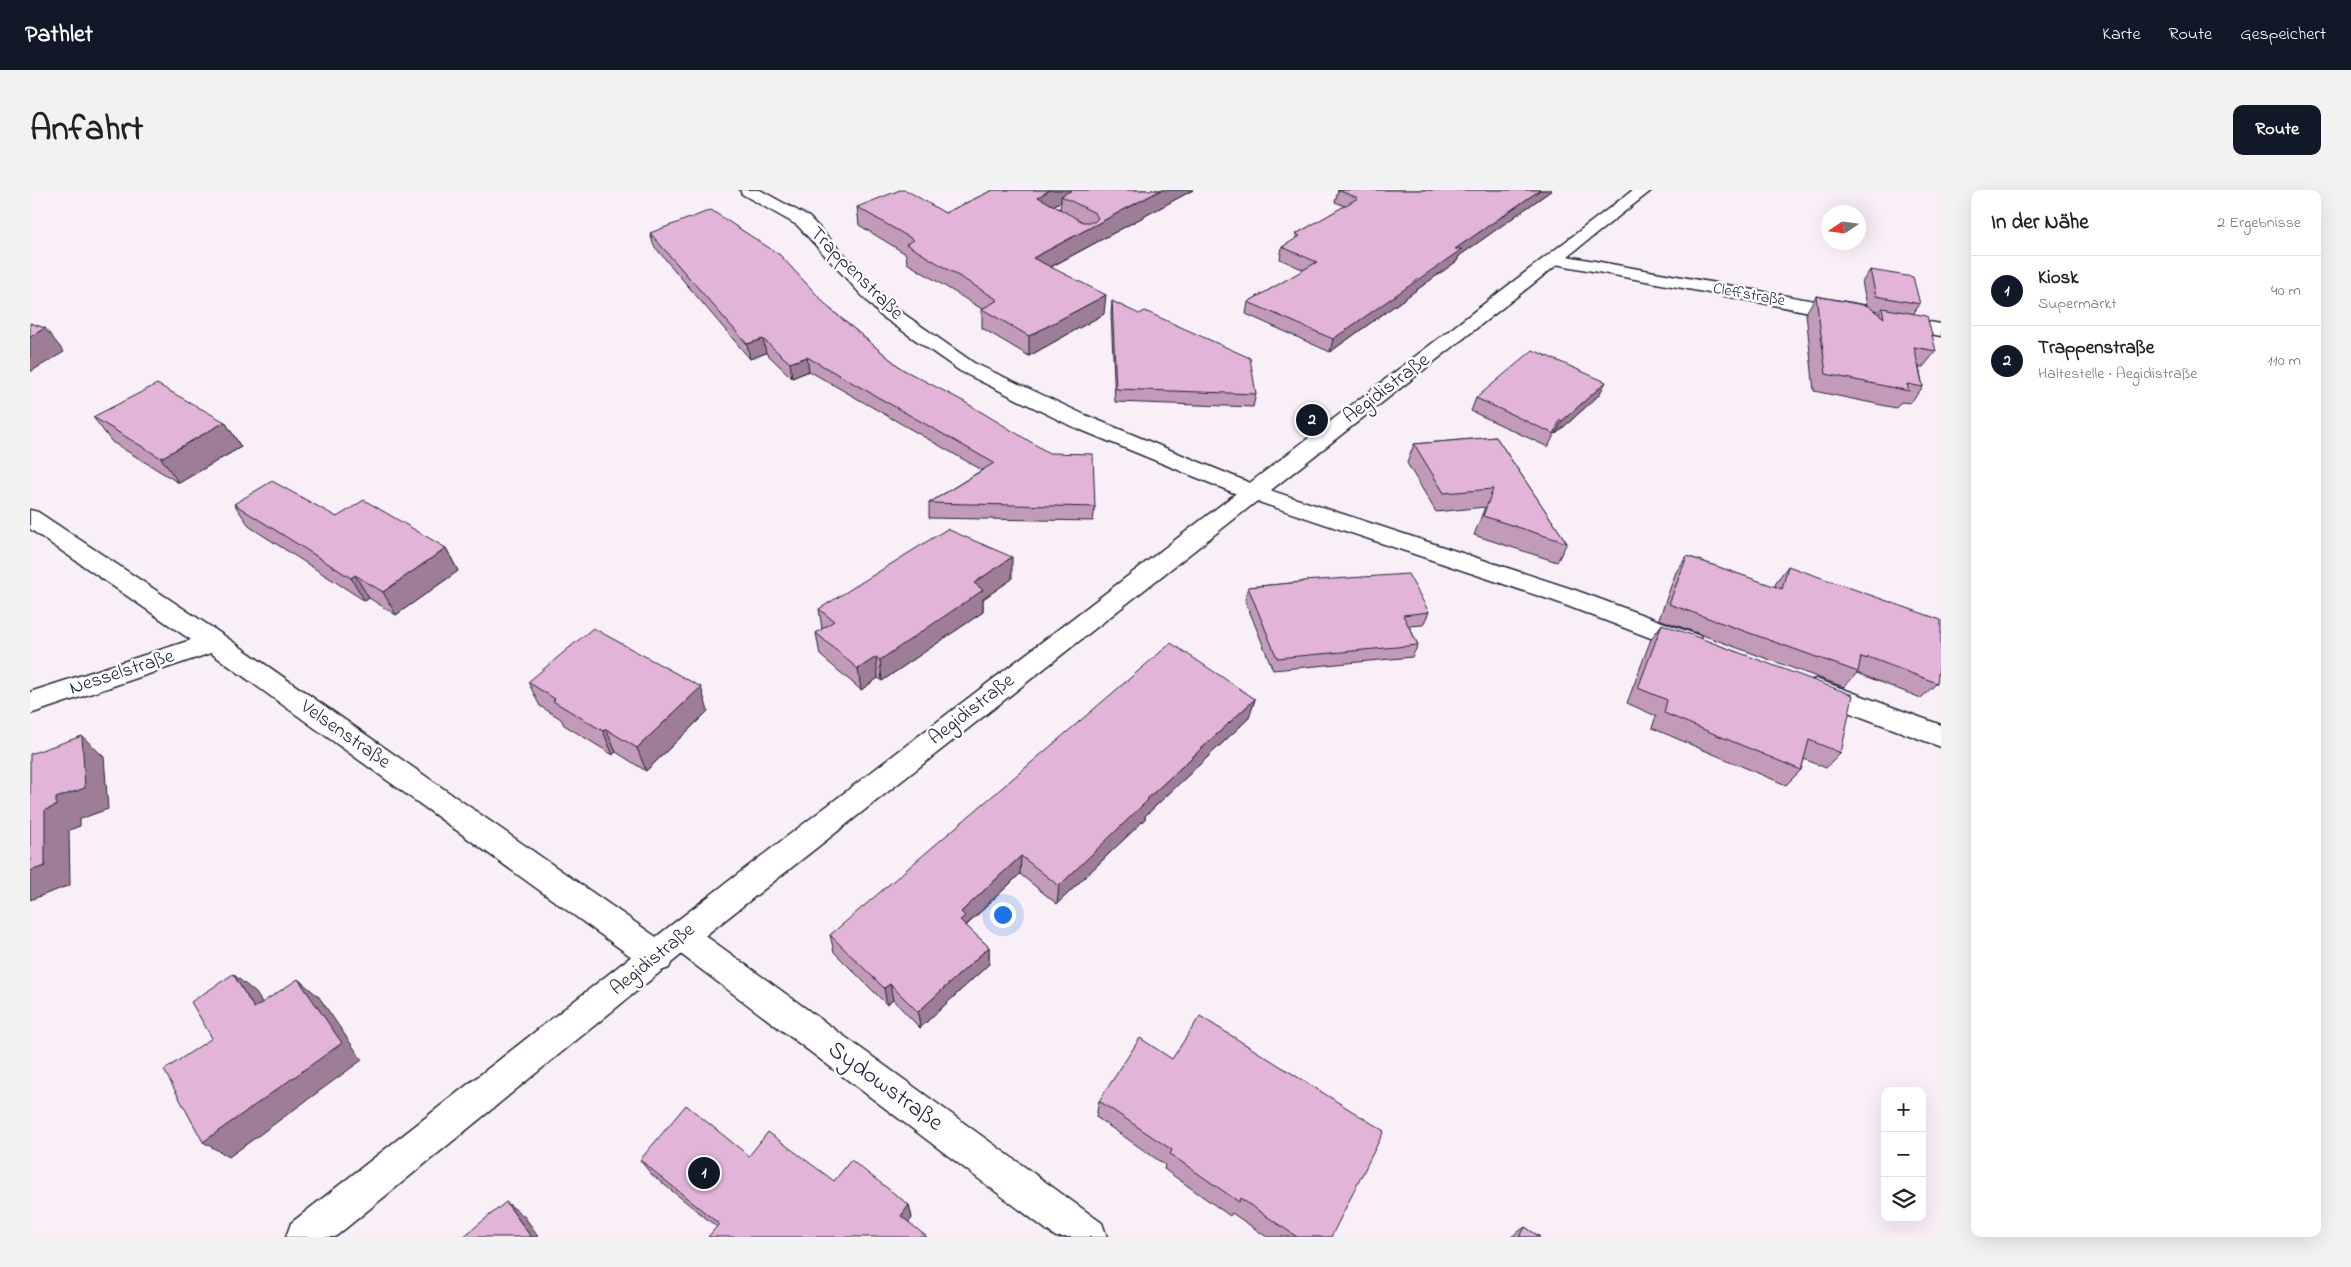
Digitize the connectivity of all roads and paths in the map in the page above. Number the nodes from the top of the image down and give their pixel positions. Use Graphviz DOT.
graph roads {
  1 [pos="748,190"];
  2 [pos="1644,190"];
  3 [pos="1556,259"];
  4 [pos="1941,330"];
  5 [pos="1252,492"];
  6 [pos="30,518"];
  7 [pos="214,642"];
  8 [pos="1712,650"];
  9 [pos="1795,681"];
  10 [pos="30,703"];
  11 [pos="1941,736"];
  12 [pos="670,946"];
  13 [pos="304,1237"];
  14 [pos="1088,1237"];
  1 -- 5 [label="street, Trappenstraße"];
  2 -- 3 [label="street, Aegidistraße"];
  3 -- 4 [label="street, Cleffstraße"];
  3 -- 5 [label="street, Aegidistraße"];
  5 -- 8 [label="street, Trappenstraße"];
  5 -- 12 [label="street, Aegidistraße"];
  6 -- 7 [label="street, Velsenstraße"];
  7 -- 10 [label="street, Nesselstraße"];
  7 -- 12 [label="street, Velsenstraße"];
  9 -- 11 [label="street"];
  12 -- 13 [label="street, Aegidistraße"];
  12 -- 14 [label="street, Sydowstraße"];
}
